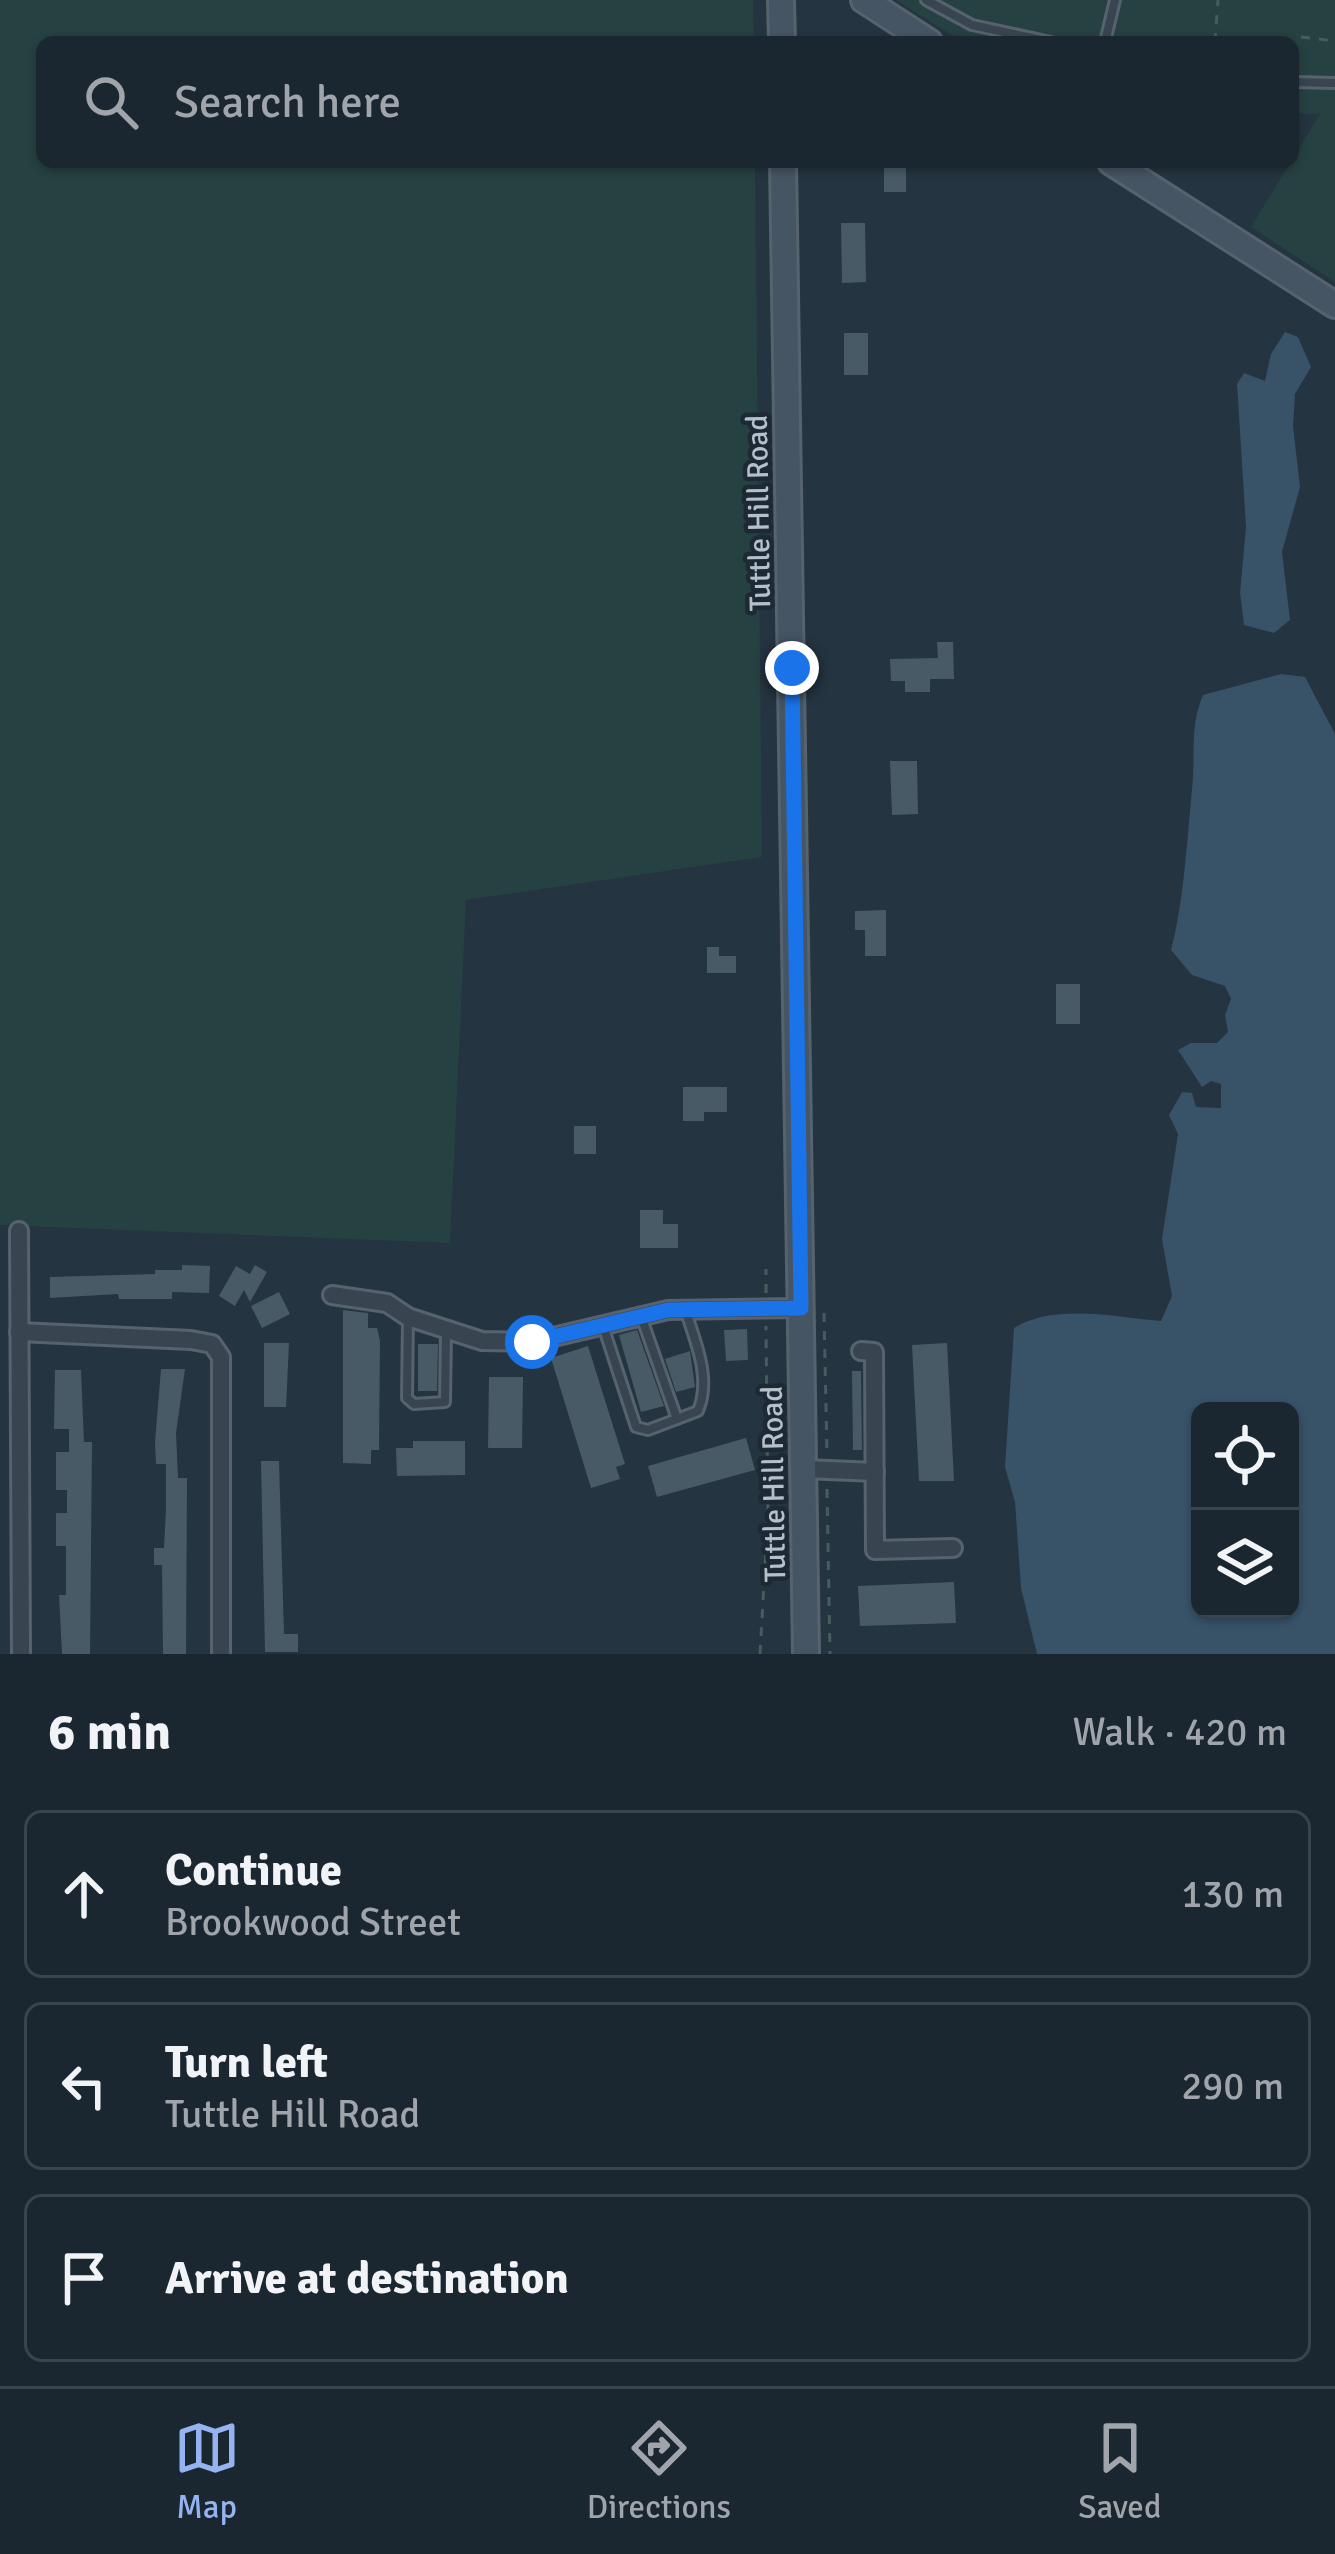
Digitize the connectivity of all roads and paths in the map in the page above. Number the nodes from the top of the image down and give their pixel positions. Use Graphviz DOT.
graph roads {
  1 [pos="781,0"];
  2 [pos="864,0"];
  3 [pos="926,0"];
  4 [pos="1115,0"];
  5 [pos="1218,0"];
  6 [pos="782,36"];
  7 [pos="919,36"];
  8 [pos="1024,36"];
  9 [pos="1107,36"];
  10 [pos="1215,36"];
  11 [pos="1301,37"];
  12 [pos="1335,41"];
  13 [pos="1299,82"];
  14 [pos="1335,83"];
  15 [pos="783,168"];
  16 [pos="1120,168"];
  17 [pos="1335,305"];
  18 [pos="19,1231"];
  19 [pos="766,1269"];
  20 [pos="332,1295"];
  21 [pos="801,1308"];
  22 [pos="685,1309"];
  23 [pos="765,1309"];
  24 [pos="641,1315"];
  25 [pos="408,1317"];
  26 [pos="603,1325"];
  27 [pos="446,1331"];
  28 [pos="19,1332"];
  29 [pos="861,1351"];
  30 [pos="677,1419"];
  31 [pos="805,1469"];
  32 [pos="875,1472"];
  33 [pos="953,1548"];
  34 [pos="21,1654"];
  35 [pos="220,1654"];
  36 [pos="760,1654"];
  37 [pos="806,1654"];
  1 -- 6 [label="main road"];
  2 -- 7 [label="main road"];
  3 -- 8 [label="lane"];
  4 -- 9 [label="lane"];
  5 -- 10 [label="path"];
  11 -- 12 [label="path"];
  13 -- 14 [label="lane"];
  15 -- 21 [label="main road, Tuttle Hill Road"];
  16 -- 17 [label="main road"];
  18 -- 28 [label="street"];
  19 -- 23 [label="path"];
  20 -- 25 [label="street"];
  21 -- 23 [label="street"];
  21 -- 31 [label="main road, Tuttle Hill Road"];
  22 -- 23 [label="street"];
  22 -- 24 [label="street"];
  22 -- 30 [label="lane"];
  23 -- 36 [label="path"];
  24 -- 26 [label="street"];
  24 -- 30 [label="lane"];
  25 -- 27 [label="street"];
  25 -- 27 [label="lane"];
  26 -- 27 [label="street"];
  26 -- 30 [label="lane"];
  28 -- 34 [label="street"];
  28 -- 35 [label="street"];
  29 -- 32 [label="street"];
  31 -- 32 [label="street"];
  31 -- 37 [label="main road, Tuttle Hill Road"];
  32 -- 33 [label="street"];
}
